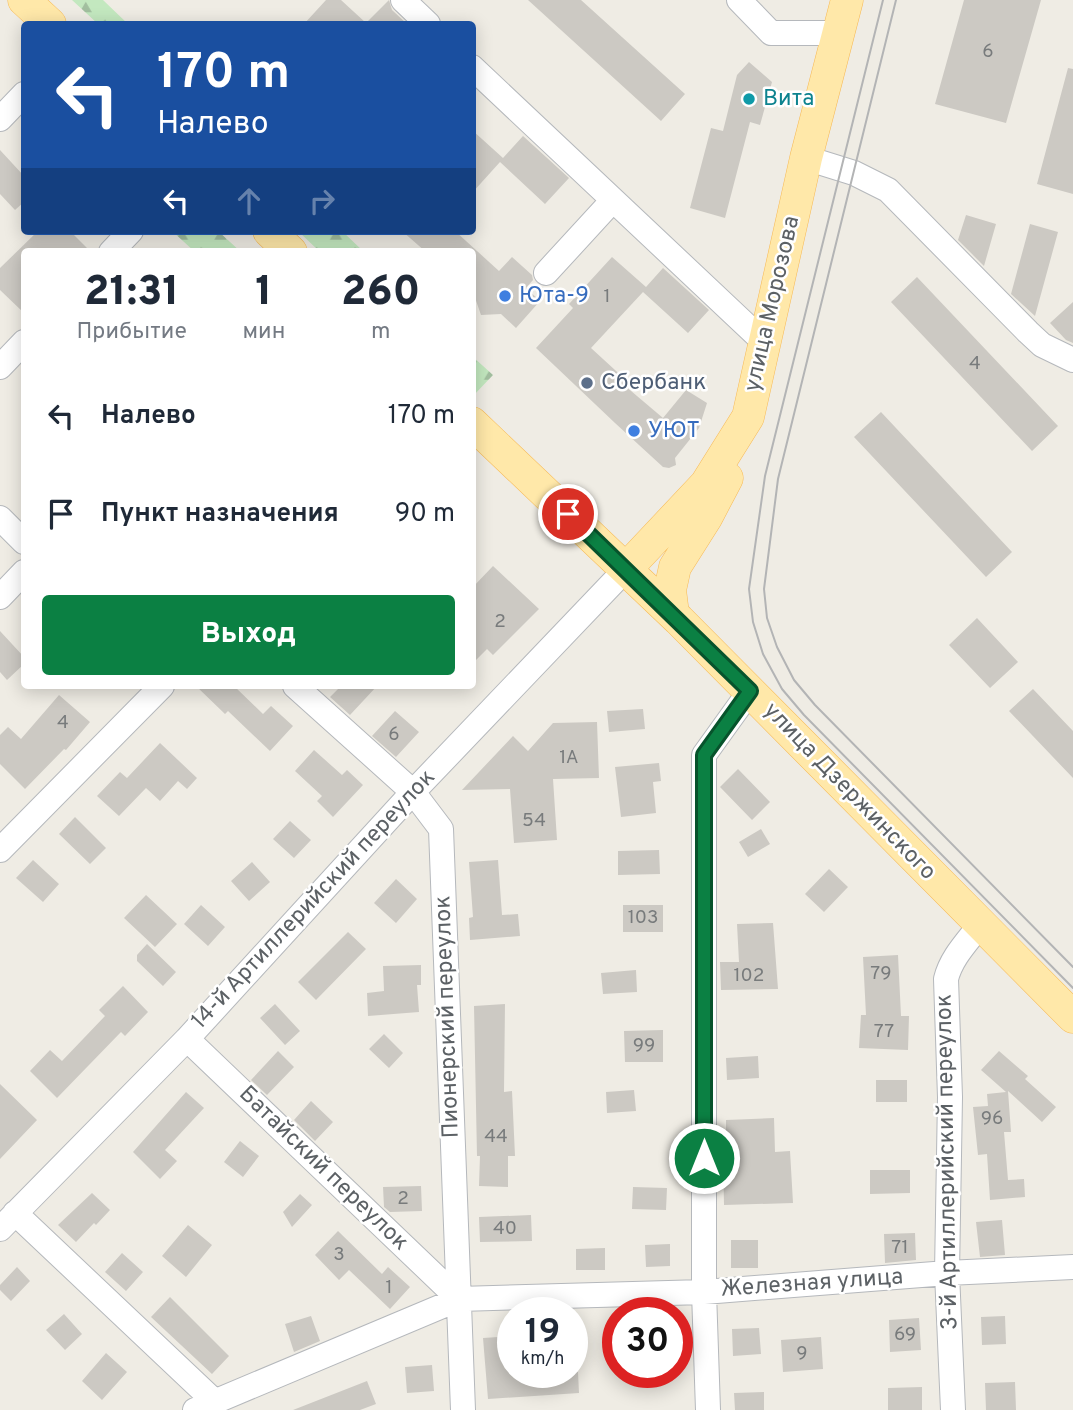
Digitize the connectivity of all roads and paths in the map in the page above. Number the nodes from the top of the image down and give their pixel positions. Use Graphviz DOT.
graph roads {
  1 [pos="24,0"];
  2 [pos="403,0"];
  3 [pos="739,0"];
  4 [pos="847,0"];
  5 [pos="47,21"];
  6 [pos="425,21"];
  7 [pos="838,33"];
  8 [pos="476,71"];
  9 [pos="21,97"];
  10 [pos="0,119"];
  11 [pos="806,158"];
  12 [pos="612,200"];
  13 [pos="127,235"];
  14 [pos="273,235"];
  15 [pos="115,248"];
  16 [pos="287,248"];
  17 [pos="546,273"];
  18 [pos="764,342"];
  19 [pos="21,345"];
  20 [pos="1073,360"];
  21 [pos="0,367"];
  22 [pos="748,417"];
  23 [pos="476,427"];
  24 [pos="0,518"];
  25 [pos="21,539"];
  26 [pos="626,569"];
  27 [pos="21,575"];
  28 [pos="0,597"];
  29 [pos="673,614"];
  30 [pos="159,689"];
  31 [pos="298,689"];
  32 [pos="750,691"];
  33 [pos="413,792"];
  34 [pos="0,850"];
  35 [pos="980,925"];
  36 [pos="1073,1017"];
  37 [pos="187,1039"];
  38 [pos="8,1221"];
  39 [pos="1073,1267"];
  40 [pos="947,1273"];
  41 [pos="704,1292"];
  42 [pos="459,1299"];
  43 [pos="208,1407"];
  44 [pos="463,1410"];
  45 [pos="708,1410"];
  46 [pos="953,1410"];
  1 -- 5 [label="main road"];
  2 -- 6 [label="street"];
  3 -- 7 [label="street"];
  4 -- 7 [label="main road, улица Морозова"];
  7 -- 11 [label="main road, улица Морозова"];
  8 -- 12 [label="street"];
  9 -- 10 [label="street"];
  11 -- 18 [label="main road, улица Морозова"];
  11 -- 20 [label="street"];
  12 -- 17 [label="street"];
  12 -- 18 [label="street"];
  13 -- 15 [label="street"];
  14 -- 16 [label="main road"];
  18 -- 22 [label="main road, улица Морозова"];
  19 -- 21 [label="street"];
  22 -- 26 [label="main road, улица Морозова"];
  22 -- 29 [label="main road"];
  23 -- 26 [label="main road, улица Дзержинского"];
  24 -- 25 [label="street"];
  26 -- 29 [label="main road, улица Дзержинского"];
  26 -- 33 [label="street, 14-й Артиллерийский переулок"];
  27 -- 28 [label="street"];
  29 -- 32 [label="main road, улица Дзержинского"];
  30 -- 34 [label="street"];
  31 -- 33 [label="street, Пионерский переулок"];
  32 -- 35 [label="main road, улица Дзержинского"];
  32 -- 41 [label="street"];
  33 -- 37 [label="street, 14-й Артиллерийский переулок"];
  33 -- 42 [label="street, Пионерский переулок"];
  35 -- 36 [label="main road, улица Дзержинского"];
  35 -- 40 [label="street, 3-й Артиллерийский переулок"];
  37 -- 38 [label="street, 14-й Артиллерийский переулок"];
  37 -- 42 [label="street, Батайский переулок"];
  38 -- 43 [label="street"];
  39 -- 40 [label="street, Железная улица"];
  40 -- 41 [label="street, Железная улица"];
  40 -- 46 [label="street, 3-й Артиллерийский переулок"];
  41 -- 42 [label="street, Железная улица"];
  41 -- 45 [label="street"];
  42 -- 43 [label="street, Железная улица"];
  42 -- 44 [label="street, Пионерский переулок"];
}
